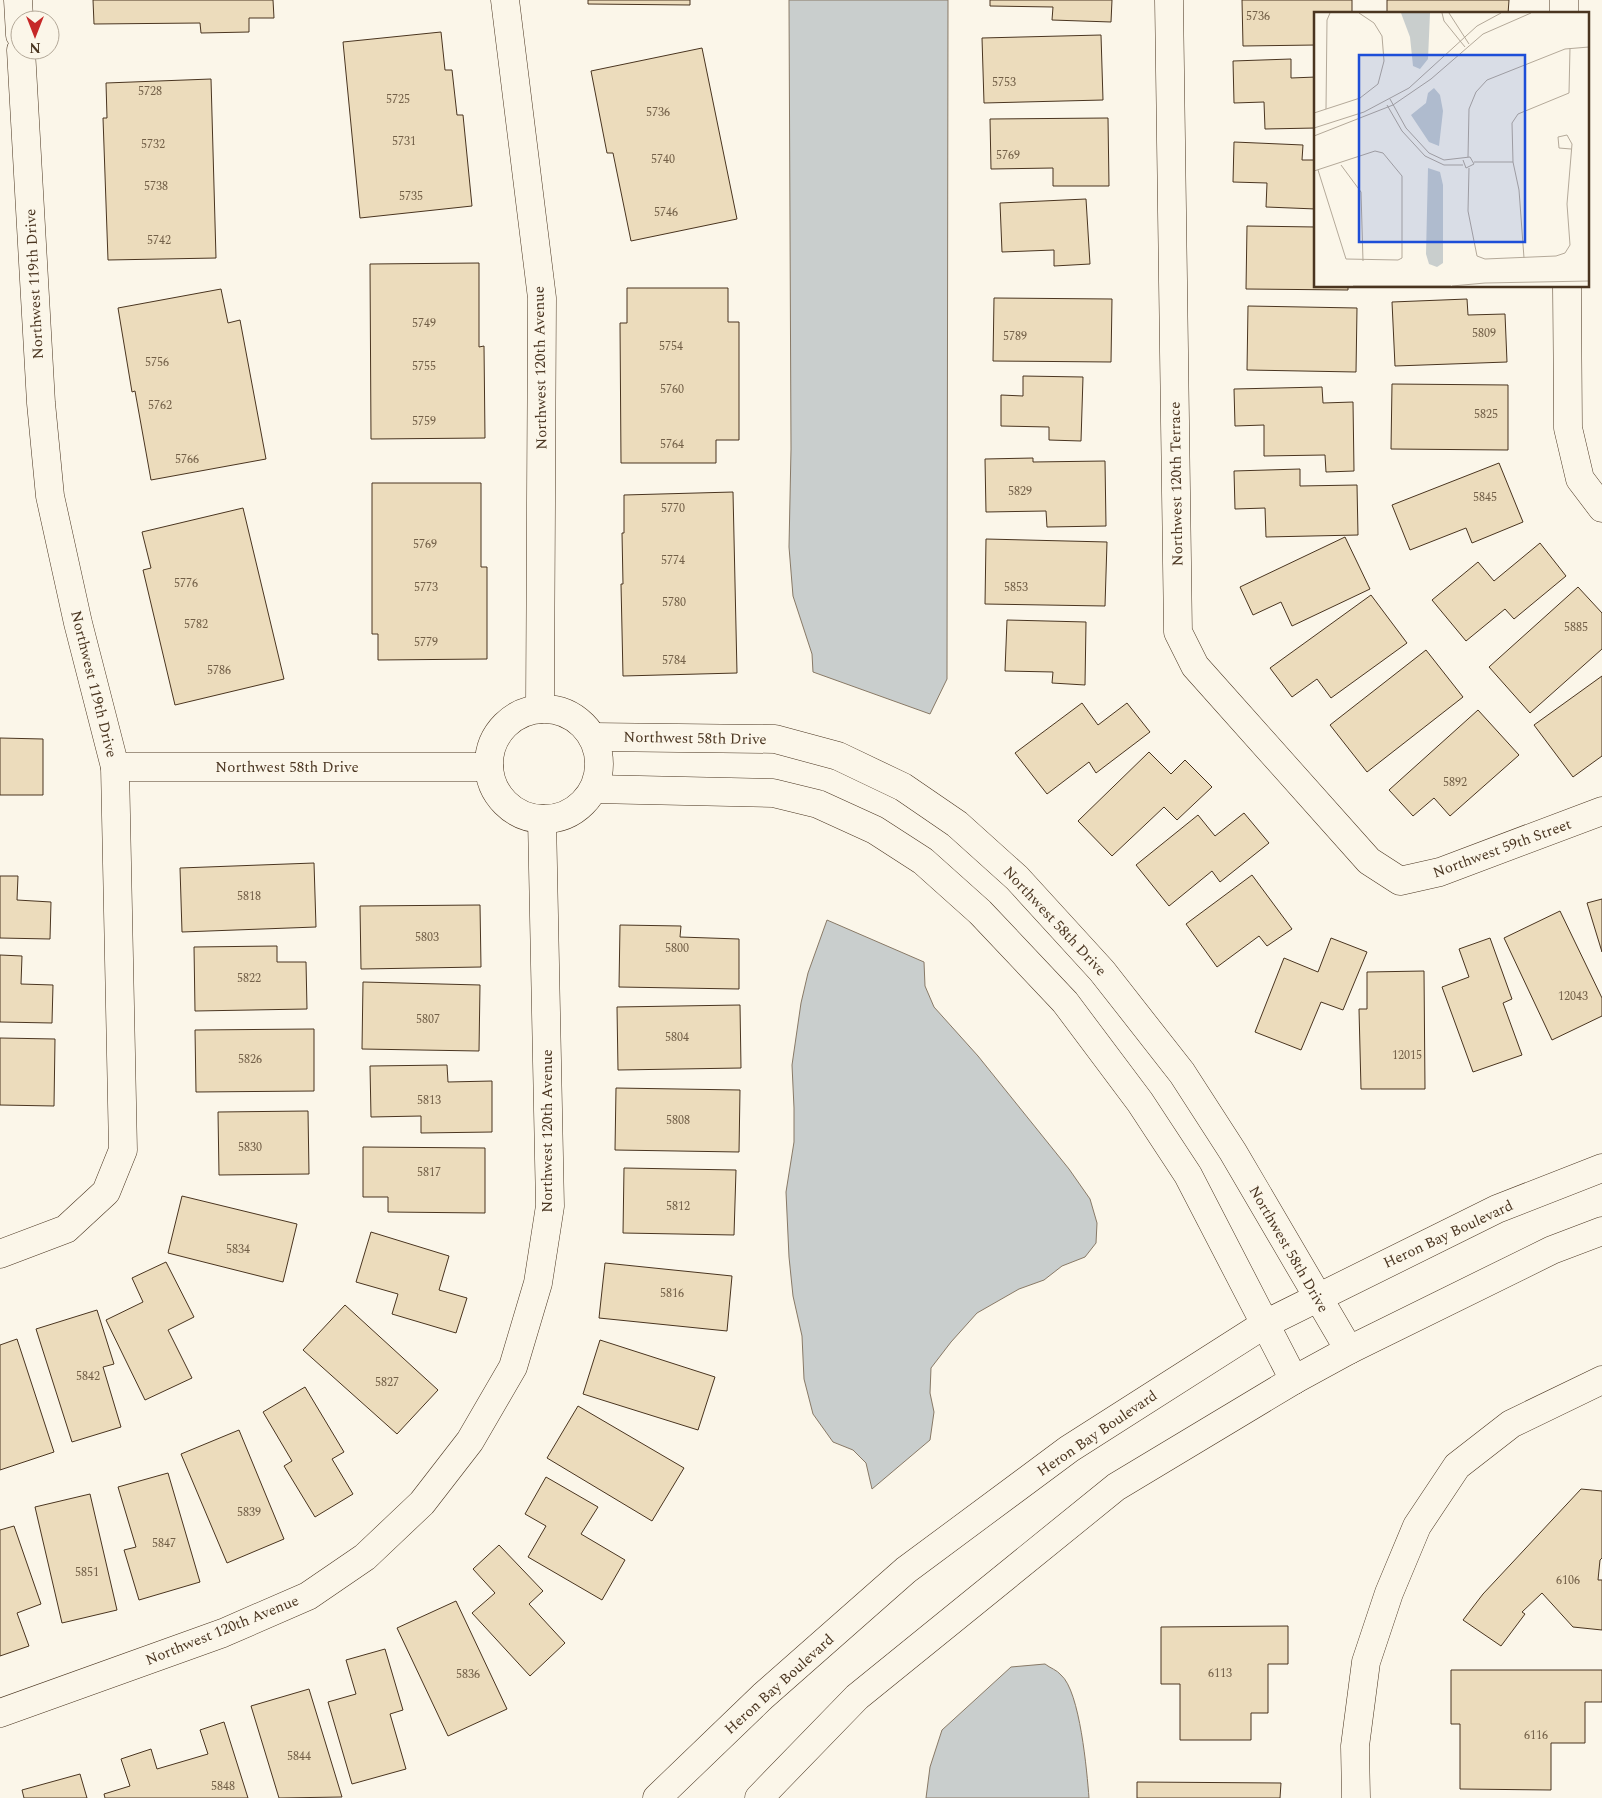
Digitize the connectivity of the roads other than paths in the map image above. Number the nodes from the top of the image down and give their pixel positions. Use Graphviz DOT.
graph roads {
  1 [pos="504,0"];
  2 [pos="1169,0"];
  3 [pos="22,60"];
  4 [pos="1566,288"];
  5 [pos="1602,508"];
  6 [pos="540,709"];
  7 [pos="593,738"];
  8 [pos="115,768"];
  9 [pos="489,768"];
  10 [pos="594,789"];
  11 [pos="1602,811"];
  12 [pos="542,819"];
  13 [pos="1400,881"];
  14 [pos="1602,1168"];
  15 [pos="1602,1231"];
  16 [pos="0,1254"];
  17 [pos="1317,1298"];
  18 [pos="1265,1324"];
  19 [pos="1349,1350"];
  20 [pos="1294,1380"];
  21 [pos="1602,1380"];
  22 [pos="0,1714"];
  23 [pos="657,1798"];
  24 [pos="759,1798"];
  25 [pos="1356,1798"];
  1 -- 6 [label="street, Northwest 120th Avenue"];
  2 -- 13 [label="street, Northwest 120th Terrace"];
  3 -- 8 [label="street, Northwest 119th Drive"];
  4 -- 5 [label="street"];
  6 -- 7 [label="street"];
  6 -- 9 [label="street"];
  7 -- 10 [label="street"];
  7 -- 17 [label="street, Northwest 58th Drive"];
  8 -- 9 [label="street, Northwest 58th Drive"];
  8 -- 16 [label="street, Northwest 119th Drive"];
  9 -- 12 [label="street"];
  10 -- 12 [label="street"];
  10 -- 18 [label="street"];
  11 -- 13 [label="street, Northwest 59th Street"];
  12 -- 22 [label="street, Northwest 120th Avenue"];
  14 -- 17 [label="street, Heron Bay Boulevard"];
  15 -- 19 [label="street"];
  17 -- 18 [label="street, Heron Bay Boulevard"];
  17 -- 19 [label="street, Northwest 58th Drive"];
  18 -- 20 [label="street"];
  18 -- 23 [label="street, Heron Bay Boulevard"];
  19 -- 20 [label="street"];
  20 -- 24 [label="street"];
  21 -- 25 [label="street"];
}
